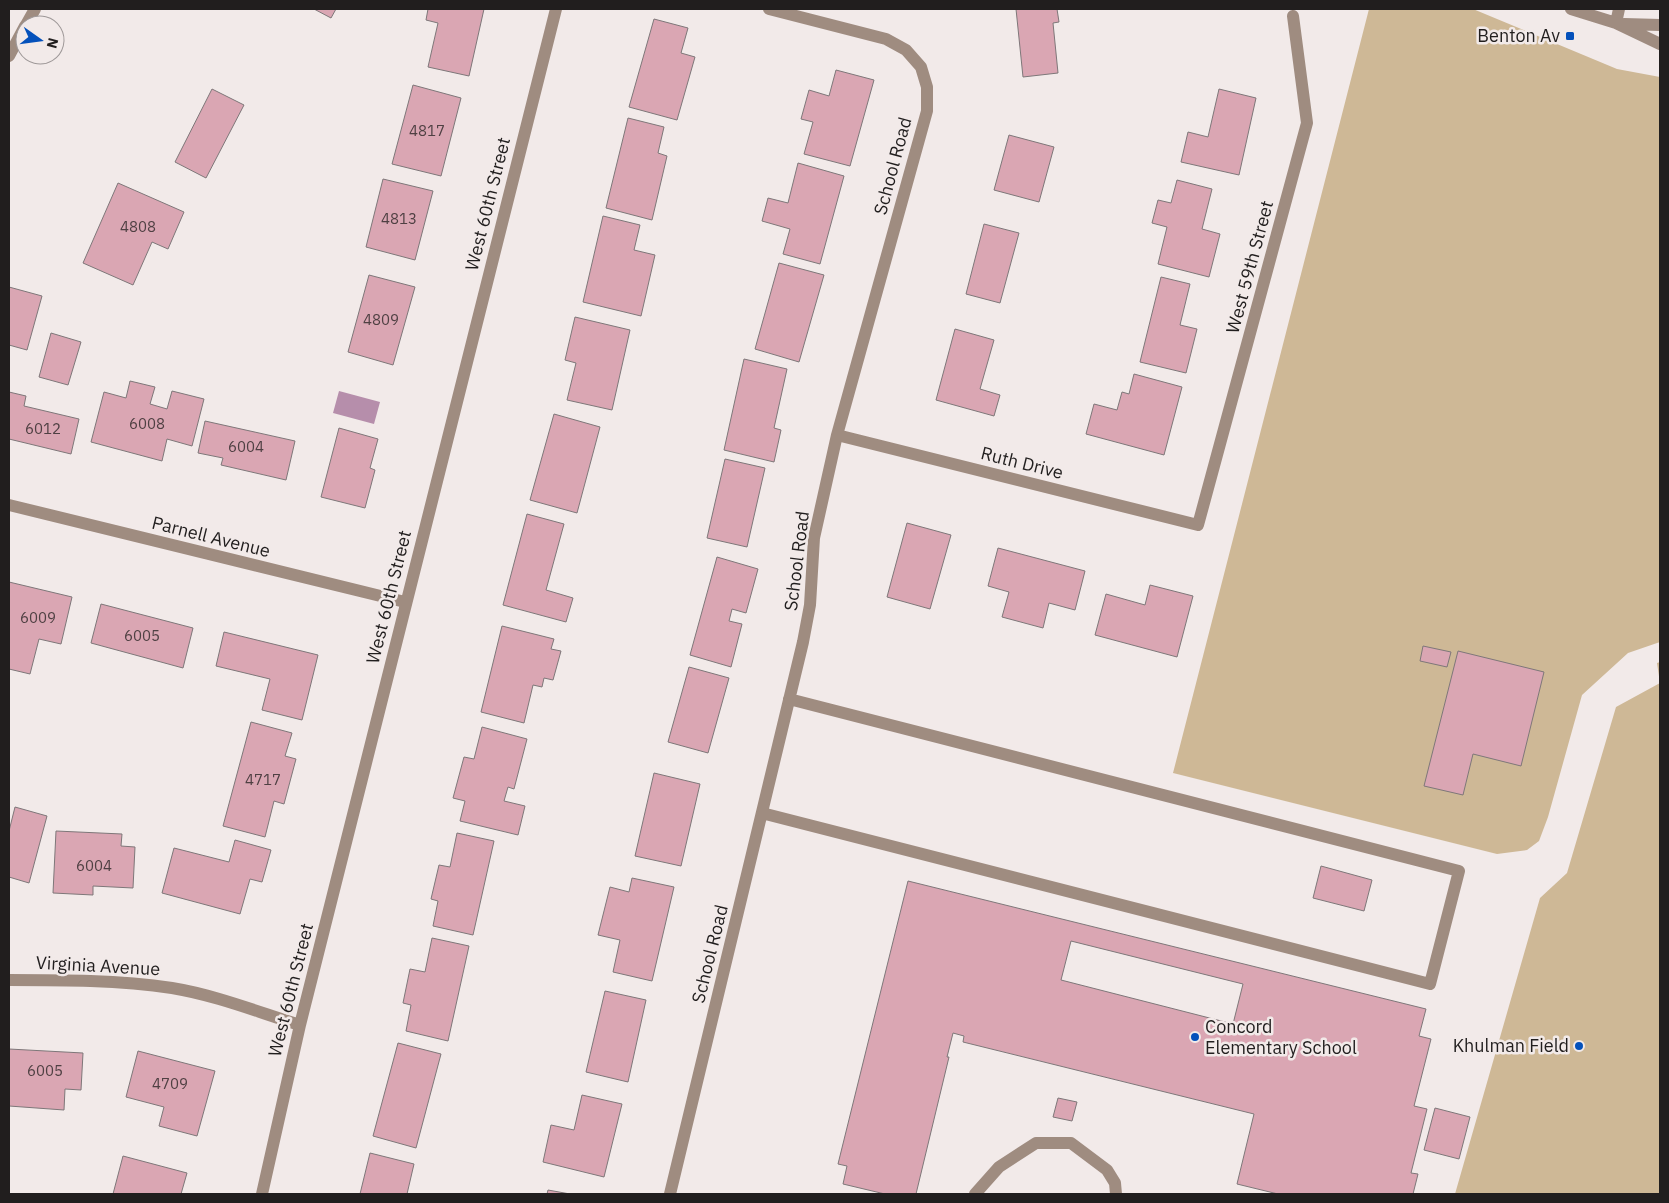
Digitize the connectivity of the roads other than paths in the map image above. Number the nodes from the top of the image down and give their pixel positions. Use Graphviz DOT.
graph roads {
  1 [pos="556,9"];
  2 [pos="769,9"];
  3 [pos="1571,9"];
  4 [pos="1619,9"];
  5 [pos="1293,16"];
  6 [pos="1616,23"];
  7 [pos="1660,25"];
  8 [pos="1660,44"];
  9 [pos="15,45"];
  10 [pos="9,56"];
  11 [pos="838,435"];
  12 [pos="9,505"];
  13 [pos="1198,525"];
  14 [pos="405,602"];
  15 [pos="789,700"];
  16 [pos="762,813"];
  17 [pos="9,980"];
  18 [pos="300,1025"];
  19 [pos="262,1194"];
  20 [pos="670,1194"];
  21 [pos="975,1194"];
  22 [pos="1116,1194"];
  1 -- 14 [label="street, West 60th Street"];
  2 -- 11 [label="street, School Road"];
  3 -- 6 [label="street"];
  4 -- 6 [label="street"];
  5 -- 13 [label="street, West 59th Street"];
  6 -- 7 [label="street"];
  6 -- 8 [label="street"];
  9 -- 10 [label="street"];
  11 -- 13 [label="street, Ruth Drive"];
  11 -- 15 [label="street, School Road"];
  12 -- 14 [label="street, Parnell Avenue"];
  14 -- 18 [label="street, West 60th Street"];
  15 -- 16 [label="street, School Road"];
  15 -- 16 [label="street"];
  16 -- 20 [label="street, School Road"];
  17 -- 18 [label="street, Virginia Avenue"];
  18 -- 19 [label="street, West 60th Street"];
  21 -- 22 [label="street"];
}
